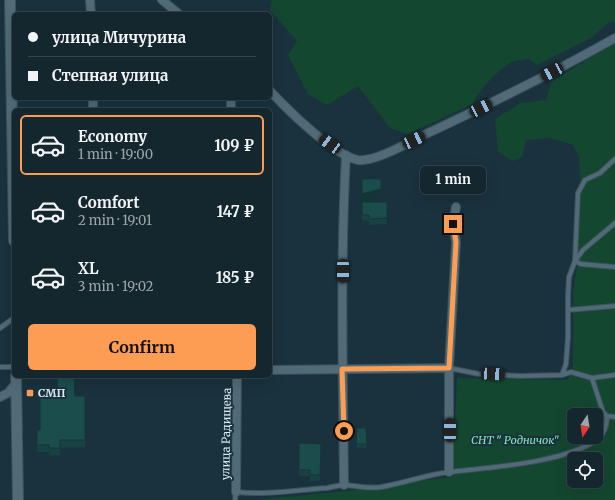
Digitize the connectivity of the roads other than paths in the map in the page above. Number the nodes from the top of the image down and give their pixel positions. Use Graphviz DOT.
graph roads {
  1 [pos="10,0"];
  2 [pos="90,0"];
  3 [pos="162,0"];
  4 [pos="91,12"];
  5 [pos="176,12"];
  6 [pos="615,38"];
  7 [pos="272,93"];
  8 [pos="12,120"];
  9 [pos="346,156"];
  10 [pos="615,159"];
  11 [pos="456,207"];
  12 [pos="615,223"];
  13 [pos="575,261"];
  14 [pos="615,267"];
  15 [pos="615,306"];
  16 [pos="568,310"];
  17 [pos="12,319"];
  18 [pos="0,328"];
  19 [pos="0,367"];
  20 [pos="12,367"];
  21 [pos="449,368"];
  22 [pos="342,369"];
  23 [pos="272,370"];
  24 [pos="615,374"];
  25 [pos="562,375"];
  26 [pos="237,378"];
  27 [pos="592,378"];
  28 [pos="16,380"];
  29 [pos="0,397"];
  30 [pos="607,416"];
  31 [pos="615,417"];
  32 [pos="449,472"];
  33 [pos="344,485"];
  34 [pos="236,496"];
  35 [pos="18,500"];
  1 -- 8 [label="street"];
  2 -- 4 [label="street"];
  3 -- 5 [label="street"];
  6 -- 9 [label="street"];
  7 -- 9 [label="street"];
  9 -- 22 [label="street"];
  10 -- 13 [label="lane"];
  11 -- 21 [label="street"];
  12 -- 13 [label="lane"];
  13 -- 14 [label="lane"];
  13 -- 16 [label="lane"];
  15 -- 16 [label="lane"];
  16 -- 25 [label="lane"];
  17 -- 18 [label="lane"];
  19 -- 20 [label="lane"];
  21 -- 22 [label="street"];
  21 -- 25 [label="lane"];
  21 -- 32 [label="street"];
  22 -- 23 [label="street"];
  22 -- 33 [label="street"];
  24 -- 27 [label="lane"];
  25 -- 27 [label="lane"];
  26 -- 34 [label="street, улица Радищева"];
  27 -- 30 [label="lane"];
  28 -- 29 [label="street"];
  28 -- 35 [label="street"];
  30 -- 31 [label="lane"];
  30 -- 32 [label="lane"];
  32 -- 33 [label="lane"];
  33 -- 34 [label="lane"];
}
